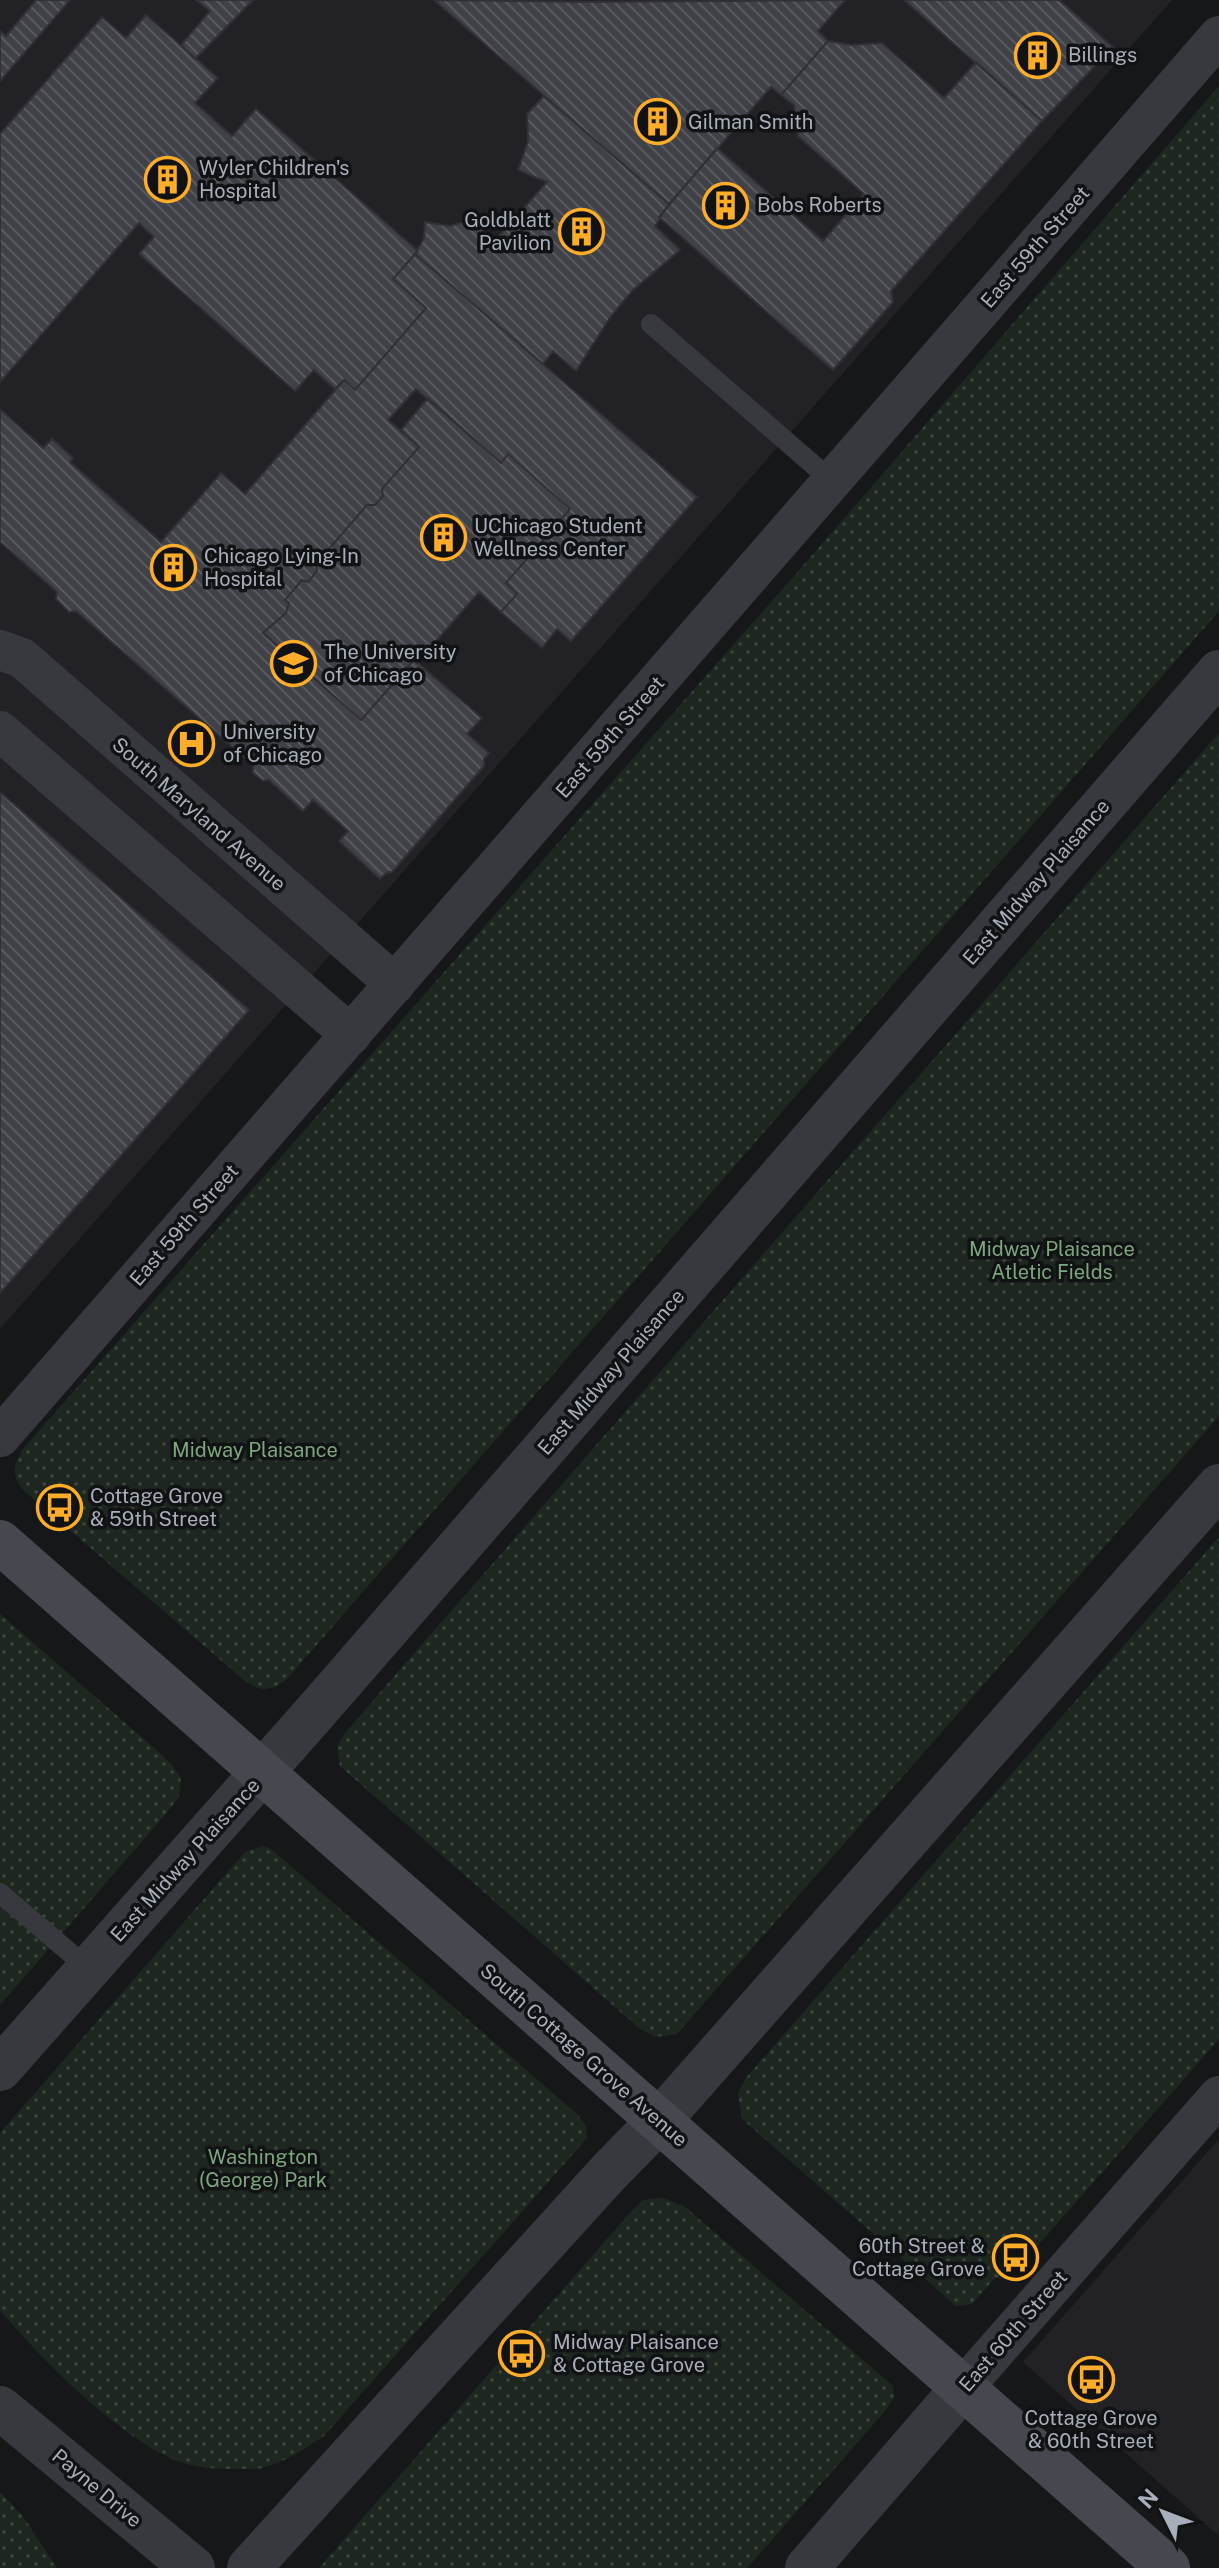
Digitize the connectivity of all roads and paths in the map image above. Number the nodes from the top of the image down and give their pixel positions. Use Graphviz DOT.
graph roads {
  1 [pos="1219,36"];
  2 [pos="651,324"];
  3 [pos="832,481"];
  4 [pos="0,650"];
  5 [pos="1219,672"];
  6 [pos="0,731"];
  7 [pos="395,984"];
  8 [pos="351,1035"];
  9 [pos="0,1437"];
  10 [pos="1219,1486"];
  11 [pos="0,1542"];
  12 [pos="263,1771"];
  13 [pos="4,1906"];
  14 [pos="89,1969"];
  15 [pos="0,2069"];
  16 [pos="1219,2096"];
  17 [pos="659,2121"];
  18 [pos="962,2389"];
  19 [pos="0,2408"];
  20 [pos="193,2568"];
  21 [pos="249,2568"];
  22 [pos="807,2568"];
  23 [pos="1168,2568"];
  1 -- 3 [label="street, East 59th Street"];
  2 -- 3 [label="lane"];
  3 -- 7 [label="street, East 59th Street"];
  4 -- 7 [label="street, South Maryland Avenue"];
  5 -- 12 [label="street, East Midway Plaisance"];
  6 -- 8 [label="street"];
  7 -- 8 [label="street, East 59th Street"];
  8 -- 9 [label="street, East 59th Street"];
  10 -- 17 [label="street"];
  11 -- 12 [label="main road, South Cottage Grove Avenue"];
  12 -- 14 [label="street, East Midway Plaisance"];
  12 -- 17 [label="main road, South Cottage Grove Avenue"];
  13 -- 14 [label="lane"];
  14 -- 15 [label="street, East Midway Plaisance"];
  16 -- 18 [label="street, East 60th Street"];
  17 -- 18 [label="main road, South Cottage Grove Avenue"];
  17 -- 21 [label="street"];
  18 -- 22 [label="street, East 60th Street"];
  18 -- 23 [label="main road, South Cottage Grove Avenue"];
  19 -- 20 [label="street, Payne Drive"];
}
